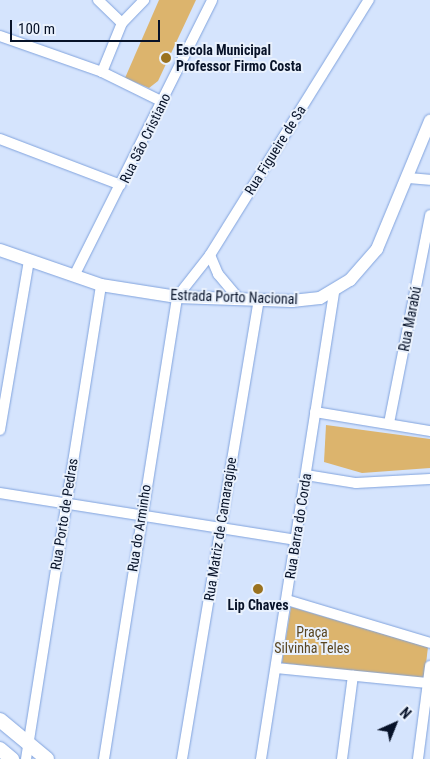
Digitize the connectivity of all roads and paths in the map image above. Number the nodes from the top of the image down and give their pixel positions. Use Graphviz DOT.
graph roads {
  1 [pos="98,0"];
  2 [pos="144,0"];
  3 [pos="212,0"];
  4 [pos="369,0"];
  5 [pos="122,23"];
  6 [pos="0,36"];
  7 [pos="102,72"];
  8 [pos="163,102"];
  9 [pos="430,122"];
  10 [pos="0,140"];
  11 [pos="408,178"];
  12 [pos="430,180"];
  13 [pos="121,185"];
  14 [pos="430,215"];
  15 [pos="0,250"];
  16 [pos="210,255"];
  17 [pos="29,260"];
  18 [pos="75,274"];
  19 [pos="101,285"];
  20 [pos="334,292"];
  21 [pos="177,297"];
  22 [pos="238,298"];
  23 [pos="259,300"];
  24 [pos="315,412"];
  25 [pos="389,423"];
  26 [pos="0,430"];
  27 [pos="430,430"];
  28 [pos="306,475"];
  29 [pos="430,478"];
  30 [pos="0,493"];
  31 [pos="66,504"];
  32 [pos="141,515"];
  33 [pos="220,528"];
  34 [pos="296,540"];
  35 [pos="287,600"];
  36 [pos="430,644"];
  37 [pos="430,666"];
  38 [pos="276,668"];
  39 [pos="354,676"];
  40 [pos="427,683"];
  41 [pos="0,720"];
  42 [pos="28,743"];
  43 [pos="0,749"];
  44 [pos="12,759"];
  45 [pos="26,759"];
  46 [pos="47,759"];
  47 [pos="104,759"];
  48 [pos="182,759"];
  49 [pos="261,759"];
  50 [pos="342,759"];
  51 [pos="418,759"];
  1 -- 5 [label="street"];
  2 -- 5 [label="street"];
  3 -- 8 [label="street, Rua São Cristiano"];
  4 -- 16 [label="street, Rua Figueire de Sa"];
  5 -- 7 [label="street"];
  6 -- 7 [label="street"];
  7 -- 8 [label="street"];
  8 -- 13 [label="street, Rua São Cristiano"];
  9 -- 11 [label="street, Estrada Porto Nacional"];
  10 -- 13 [label="street"];
  11 -- 12 [label="street"];
  11 -- 20 [label="street, Estrada Porto Nacional"];
  13 -- 18 [label="street, Rua São Cristiano"];
  14 -- 25 [label="street, Rua Marabú"];
  15 -- 17 [label="street, Estrada Porto Nacional"];
  16 -- 21 [label="street, Rua Figueire de Sa"];
  16 -- 22 [label="street"];
  17 -- 18 [label="street, Estrada Porto Nacional"];
  17 -- 26 [label="street"];
  18 -- 19 [label="street, Estrada Porto Nacional"];
  19 -- 21 [label="street, Estrada Porto Nacional"];
  19 -- 31 [label="street, Rua Porto de Pedras"];
  20 -- 23 [label="street, Estrada Porto Nacional"];
  20 -- 24 [label="street, Rua Barra do Corda"];
  21 -- 22 [label="street, Estrada Porto Nacional"];
  21 -- 32 [label="street, Rua do Arminho"];
  22 -- 23 [label="street, Estrada Porto Nacional"];
  23 -- 33 [label="street, Rua Matriz de Camaragipe"];
  24 -- 25 [label="street"];
  24 -- 28 [label="street, Rua Barra do Corda"];
  25 -- 27 [label="street"];
  28 -- 29 [label="street"];
  28 -- 34 [label="street, Rua Barra do Corda"];
  30 -- 31 [label="street"];
  31 -- 32 [label="street"];
  31 -- 42 [label="street, Rua Porto de Pedras"];
  32 -- 33 [label="street"];
  32 -- 47 [label="street, Rua do Arminho"];
  33 -- 34 [label="street"];
  33 -- 48 [label="street, Rua Matriz de Camaragipe"];
  34 -- 35 [label="street, Rua Barra do Corda"];
  35 -- 36 [label="street"];
  35 -- 38 [label="street, Rua Barra do Corda"];
  37 -- 40 [label="street"];
  38 -- 39 [label="street"];
  38 -- 49 [label="street, Rua Barra do Corda"];
  39 -- 40 [label="street"];
  39 -- 50 [label="street"];
  40 -- 51 [label="street"];
  41 -- 42 [label="main road"];
  42 -- 45 [label="street, Rua Porto de Pedras"];
  42 -- 46 [label="main road"];
  43 -- 44 [label="main road"];
}
